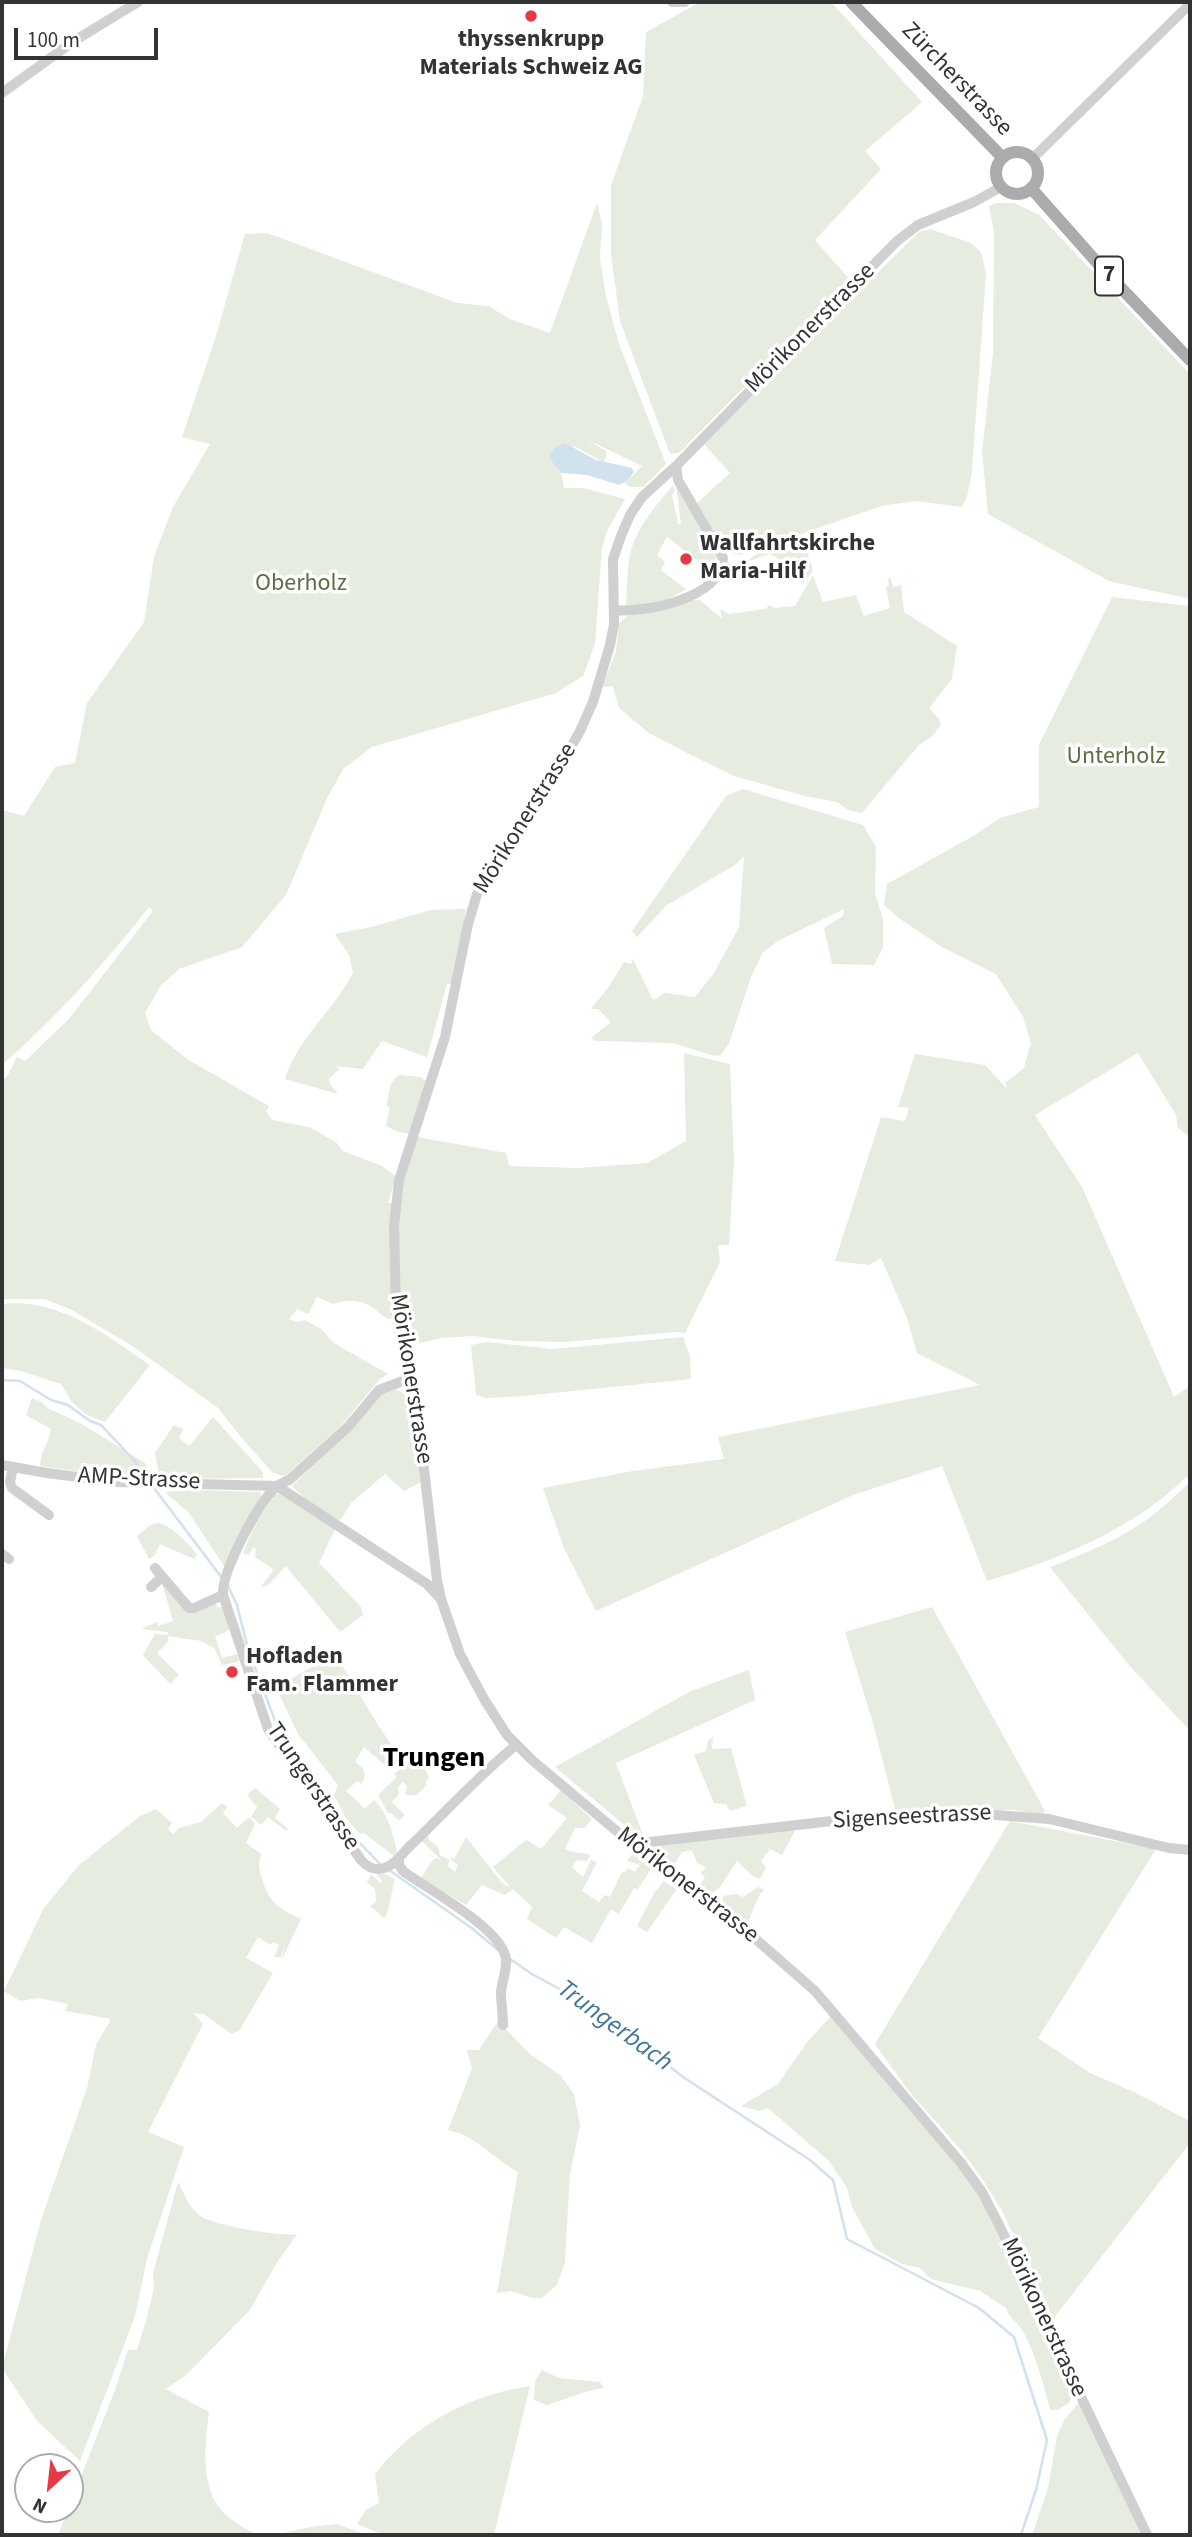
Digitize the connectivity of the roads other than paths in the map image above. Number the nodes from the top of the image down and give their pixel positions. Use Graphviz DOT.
graph roads {
  1 [pos="138,2"];
  2 [pos="672,2"];
  3 [pos="685,2"];
  4 [pos="851,2"];
  5 [pos="1190,4"];
  6 [pos="2,93"];
  7 [pos="1002,158"];
  8 [pos="1032,159"];
  9 [pos="1001,187"];
  10 [pos="1031,188"];
  11 [pos="1190,360"];
  12 [pos="676,466"];
  13 [pos="614,610"];
  14 [pos="408,1379"];
  15 [pos="7,1466"];
  16 [pos="277,1486"];
  17 [pos="49,1515"];
  18 [pos="151,1587"];
  19 [pos="223,1592"];
  20 [pos="441,1600"];
  21 [pos="516,1745"];
  22 [pos="632,1844"];
  23 [pos="1190,1850"];
  24 [pos="396,1861"];
  25 [pos="503,2025"];
  26 [pos="1147,2535"];
  1 -- 6 [label="street"];
  2 -- 3 [label="street"];
  4 -- 7 [label="main road, Zürcherstrasse"];
  5 -- 8 [label="street"];
  7 -- 8 [label="main road"];
  7 -- 9 [label="main road"];
  8 -- 10 [label="main road"];
  9 -- 10 [label="main road"];
  9 -- 12 [label="street, Mörikonerstrasse"];
  10 -- 11 [label="main road, 7"];
  12 -- 13 [label="street, Mörikonerstrasse"];
  12 -- 13 [label="street"];
  13 -- 14 [label="street, Mörikonerstrasse"];
  14 -- 16 [label="street"];
  14 -- 20 [label="street, Mörikonerstrasse"];
  15 -- 16 [label="street, AMP-Strasse"];
  15 -- 17 [label="street"];
  16 -- 19 [label="street"];
  16 -- 20 [label="street, AMP-Strasse"];
  18 -- 19 [label="street"];
  19 -- 24 [label="street, Trungerstrasse"];
  20 -- 21 [label="street, Mörikonerstrasse"];
  21 -- 22 [label="street, Mörikonerstrasse"];
  21 -- 24 [label="street, Trungerstrasse"];
  22 -- 23 [label="street, Sigenseestrasse"];
  22 -- 26 [label="street, Mörikonerstrasse"];
  24 -- 25 [label="street"];
}
